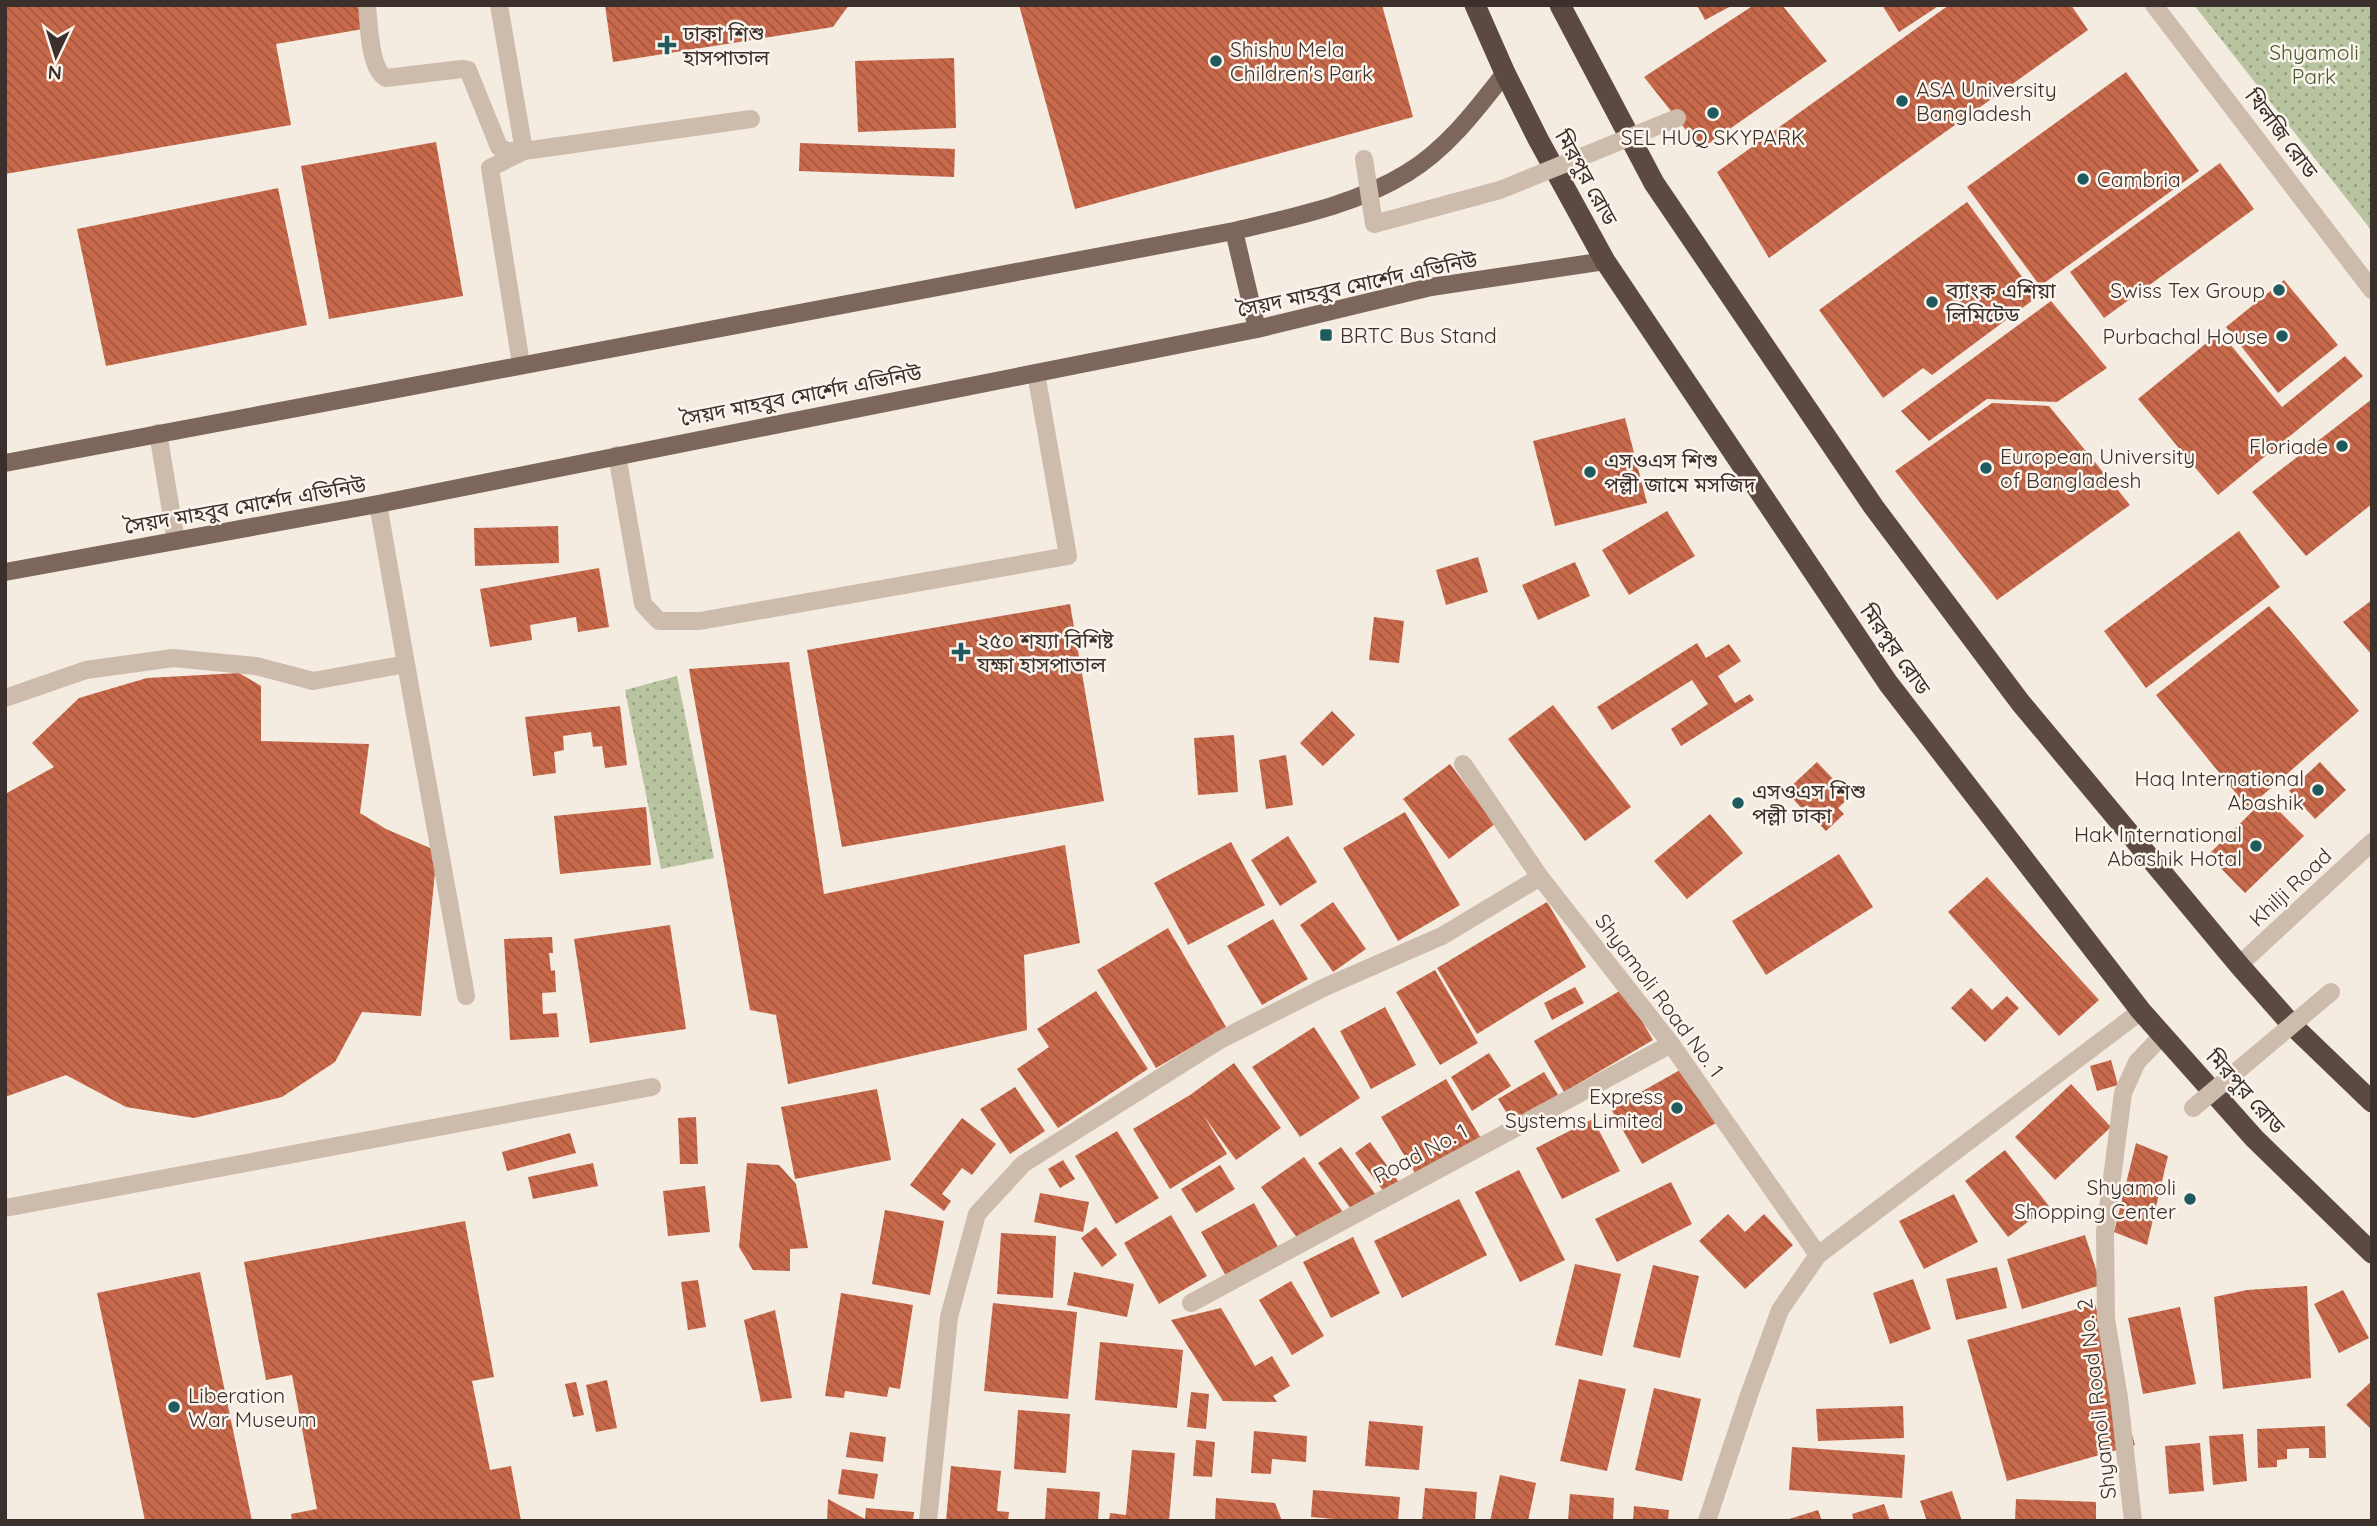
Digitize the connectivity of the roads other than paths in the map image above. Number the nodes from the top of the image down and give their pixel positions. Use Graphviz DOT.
graph roads {
  1 [pos="367,5"];
  2 [pos="499,5"];
  3 [pos="1475,5"];
  4 [pos="1560,5"];
  5 [pos="2154,5"];
  6 [pos="1505,73"];
  7 [pos="1677,118"];
  8 [pos="751,119"];
  9 [pos="523,151"];
  10 [pos="1364,159"];
  11 [pos="1234,231"];
  12 [pos="1605,261"];
  13 [pos="2372,290"];
  14 [pos="1257,330"];
  15 [pos="521,364"];
  16 [pos="1036,373"];
  17 [pos="158,433"];
  18 [pos="617,455"];
  19 [pos="5,463"];
  20 [pos="378,504"];
  21 [pos="176,541"];
  22 [pos="5,572"];
  23 [pos="406,664"];
  24 [pos="5,698"];
  25 [pos="1463,764"];
  26 [pos="2372,842"];
  27 [pos="1540,877"];
  28 [pos="2239,965"];
  29 [pos="2331,992"];
  30 [pos="466,996"];
  31 [pos="2141,1011"];
  32 [pos="2292,1025"];
  33 [pos="2163,1035"];
  34 [pos="1671,1044"];
  35 [pos="652,1087"];
  36 [pos="2372,1102"];
  37 [pos="2193,1108"];
  38 [pos="5,1208"];
  39 [pos="2372,1253"];
  40 [pos="1818,1255"];
  41 [pos="1191,1303"];
  42 [pos="928,1521"];
  43 [pos="1707,1521"];
  44 [pos="2133,1521"];
  1 -- 9 [label="street"];
  2 -- 9 [label="street"];
  3 -- 6 [label="highway, মিরপুর রোড"];
  4 -- 28 [label="highway"];
  5 -- 13 [label="street, খিলজি রোড"];
  6 -- 11 [label="main road"];
  6 -- 12 [label="highway, মিরপুর রোড"];
  7 -- 10 [label="street, bridge"];
  8 -- 9 [label="street"];
  9 -- 15 [label="street"];
  11 -- 14 [label="main road"];
  11 -- 15 [label="main road"];
  12 -- 14 [label="main road, সৈয়দ মাহবুব মোর্শেদ এভিনিউ"];
  12 -- 31 [label="highway, মিরপুর রোড"];
  14 -- 16 [label="main road, সৈয়দ মাহবুব মোর্শেদ এভিনিউ"];
  15 -- 17 [label="main road"];
  16 -- 18 [label="main road, সৈয়দ মাহবুব মোর্শেদ এভিনিউ"];
  16 -- 18 [label="street"];
  17 -- 19 [label="main road"];
  17 -- 21 [label="street"];
  18 -- 20 [label="main road, সৈয়দ মাহবুব মোর্শেদ এভিনিউ"];
  20 -- 21 [label="main road, সৈয়দ মাহবুব মোর্শেদ এভিনিউ"];
  20 -- 23 [label="street"];
  21 -- 22 [label="main road, সৈয়দ মাহবুব মোর্শেদ এভিনিউ"];
  23 -- 24 [label="street"];
  23 -- 30 [label="street"];
  25 -- 27 [label="street, Shyamoli Road No. 1"];
  26 -- 28 [label="street, Khilji Road"];
  27 -- 34 [label="street, Shyamoli Road No. 1"];
  27 -- 42 [label="street"];
  28 -- 32 [label="highway"];
  29 -- 32 [label="street, bridge"];
  31 -- 33 [label="highway, মিরপুর রোড"];
  31 -- 40 [label="street"];
  32 -- 36 [label="highway"];
  32 -- 37 [label="street, bridge"];
  33 -- 39 [label="highway, মিরপুর রোড"];
  33 -- 44 [label="street, Shyamoli Road No. 2"];
  34 -- 40 [label="street, Shyamoli Road No. 1"];
  34 -- 41 [label="street, Road No. 1"];
  35 -- 38 [label="street"];
  40 -- 43 [label="street"];
}
